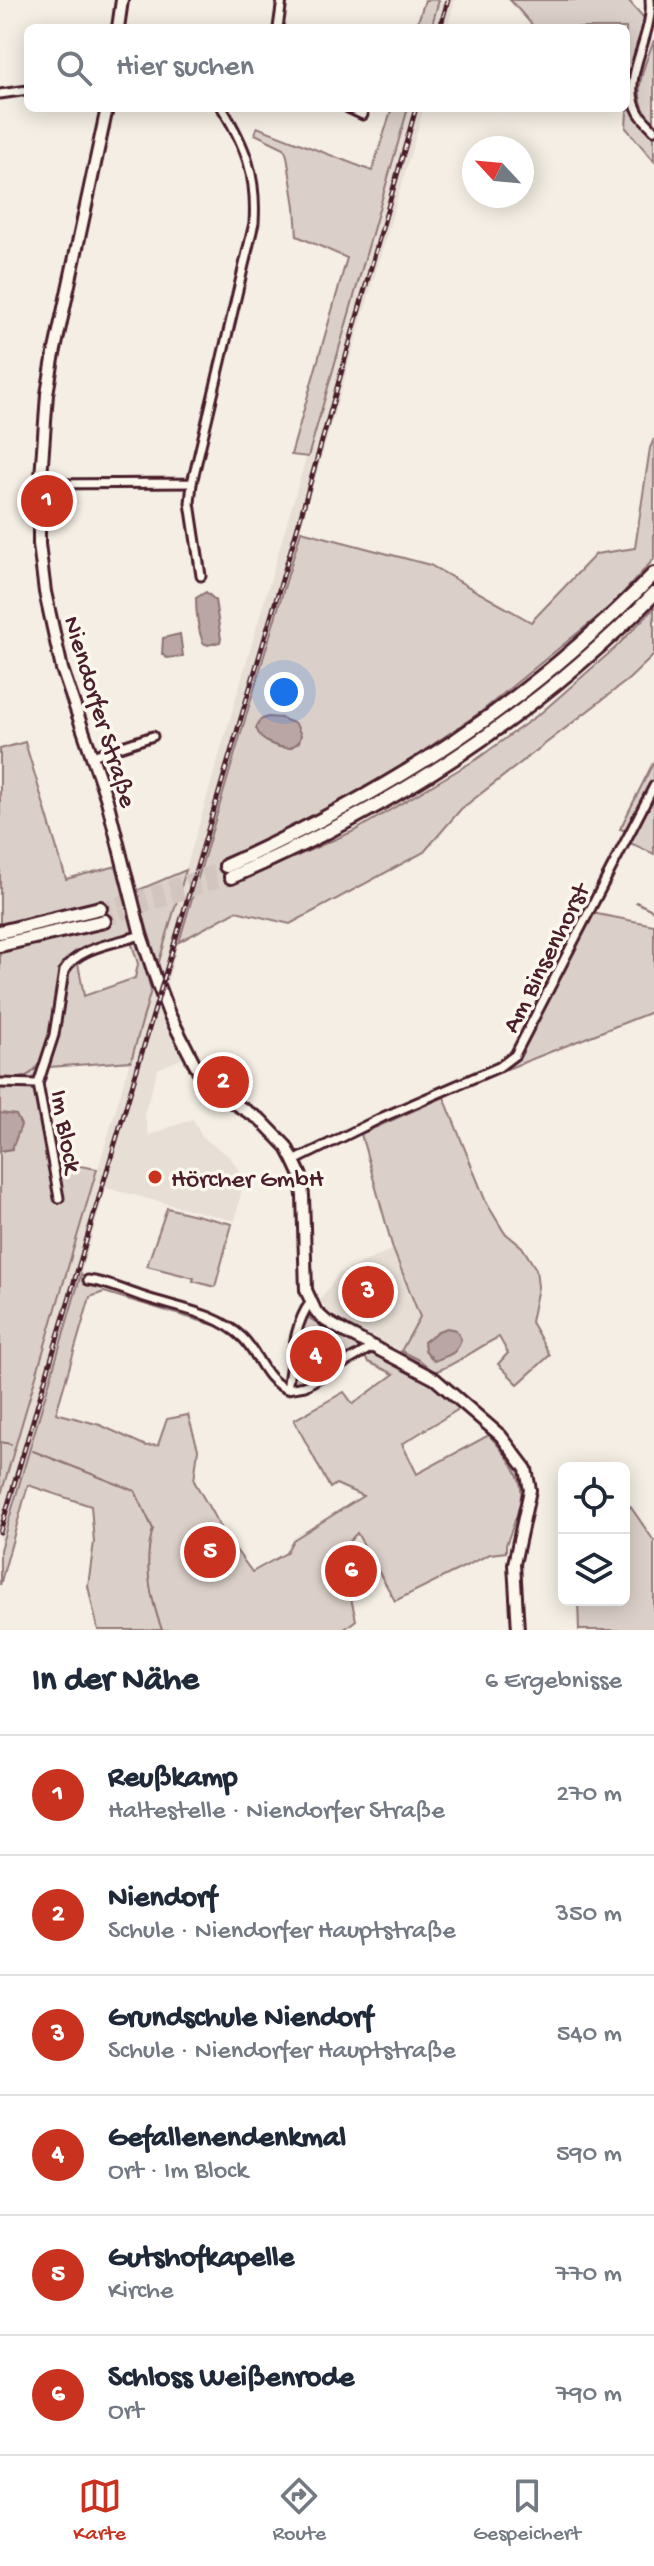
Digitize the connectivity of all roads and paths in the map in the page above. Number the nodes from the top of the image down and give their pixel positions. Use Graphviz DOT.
graph roads {
  1 [pos="122,0"];
  2 [pos="282,0"];
  3 [pos="650,0"];
  4 [pos="119,24"];
  5 [pos="279,24"];
  6 [pos="24,91"];
  7 [pos="0,94"];
  8 [pos="106,112"];
  9 [pos="224,112"];
  10 [pos="357,112"];
  11 [pos="363,115"];
  12 [pos="654,130"];
  13 [pos="192,483"];
  14 [pos="40,484"];
  15 [pos="654,574"];
  16 [pos="201,576"];
  17 [pos="654,594"];
  18 [pos="153,736"];
  19 [pos="92,756"];
  20 [pos="654,786"];
  21 [pos="0,932"];
  22 [pos="141,935"];
  23 [pos="0,945"];
  24 [pos="0,1083"];
  25 [pos="38,1084"];
  26 [pos="294,1161"];
  27 [pos="59,1198"];
  28 [pos="88,1280"];
  29 [pos="310,1303"];
  30 [pos="374,1346"];
  31 [pos="287,1389"];
  32 [pos="518,1630"];
  1 -- 4 [label="main road"];
  2 -- 5 [label="street"];
  3 -- 12 [label="street"];
  6 -- 7 [label="street"];
  8 -- 14 [label="main road, Niendorfer Straße"];
  9 -- 13 [label="street"];
  10 -- 11 [label="street"];
  13 -- 14 [label="street"];
  13 -- 16 [label="street"];
  14 -- 19 [label="main road, Niendorfer Straße"];
  15 -- 17 [label="highway"];
  18 -- 19 [label="street"];
  19 -- 22 [label="main road, Niendorfer Straße"];
  20 -- 26 [label="street, Am Binsenhorst"];
  21 -- 23 [label="highway"];
  22 -- 25 [label="street, Im Block"];
  22 -- 26 [label="main road, Niendorfer Straße"];
  24 -- 25 [label="street"];
  25 -- 27 [label="street, Im Block"];
  26 -- 29 [label="main road"];
  28 -- 31 [label="street"];
  29 -- 30 [label="main road"];
  29 -- 31 [label="street"];
  30 -- 31 [label="street"];
  30 -- 32 [label="main road"];
}
